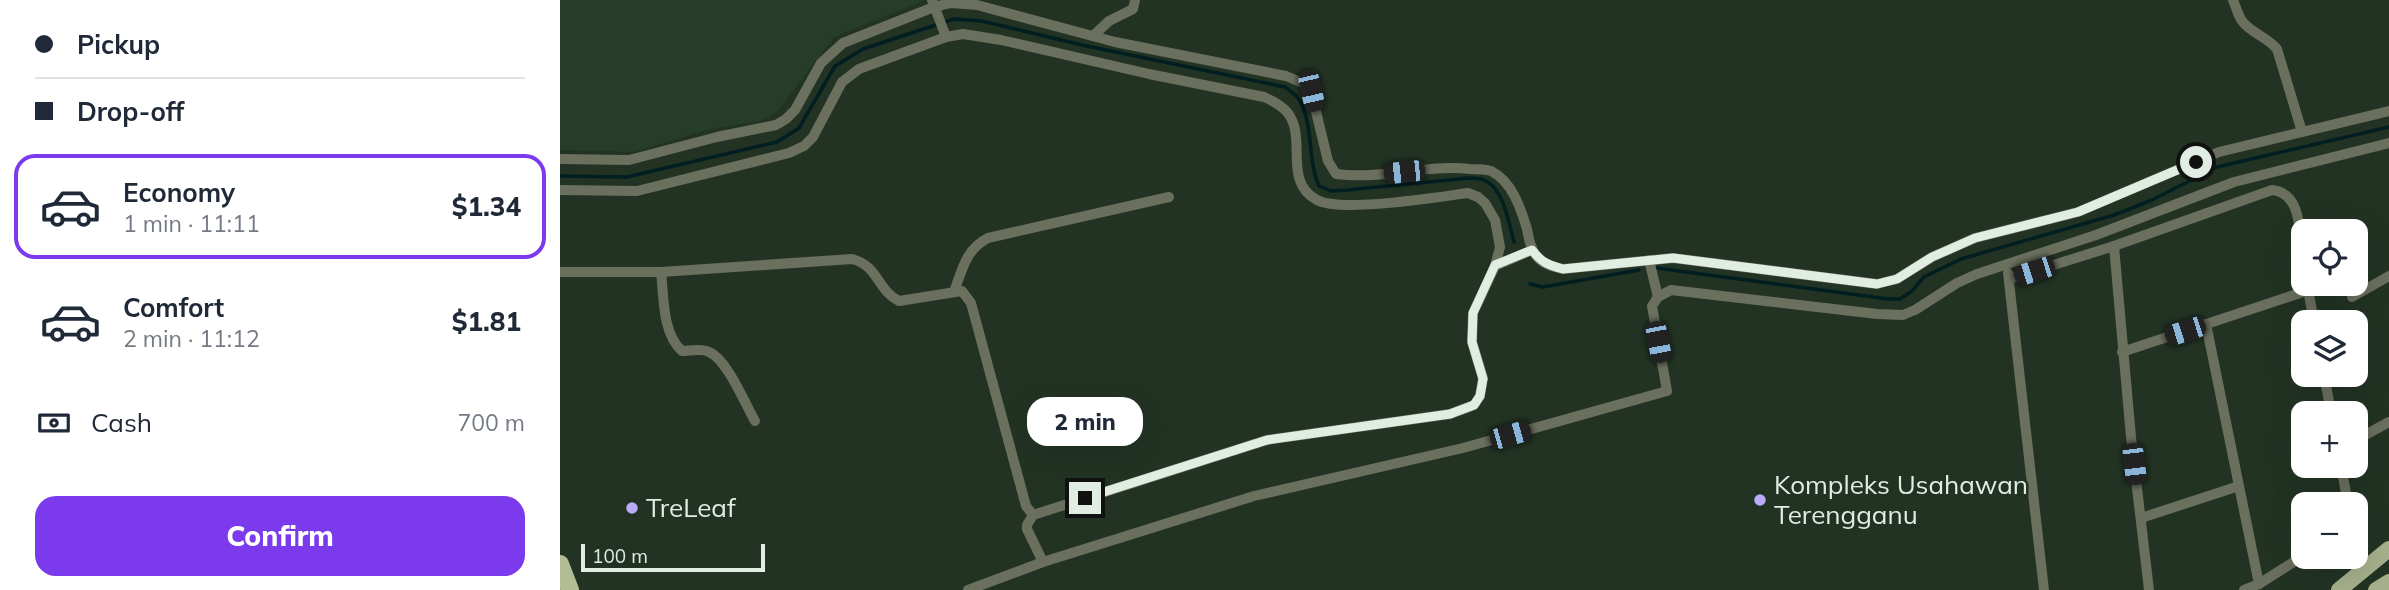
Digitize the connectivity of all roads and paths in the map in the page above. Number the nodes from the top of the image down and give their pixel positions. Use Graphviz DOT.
graph roads {
  1 [pos="1135,0"];
  2 [pos="2233,0"];
  3 [pos="934,7"];
  4 [pos="944,34"];
  5 [pos="1093,36"];
  6 [pos="2389,111"];
  7 [pos="2302,132"];
  8 [pos="2389,143"];
  9 [pos="560,159"];
  10 [pos="560,190"];
  11 [pos="1169,197"];
  12 [pos="2297,219"];
  13 [pos="2113,246"];
  14 [pos="1532,250"];
  15 [pos="1649,260"];
  16 [pos="2007,264"];
  17 [pos="1495,265"];
  18 [pos="560,272"];
  19 [pos="661,272"];
  20 [pos="2389,276"];
  21 [pos="2009,279"];
  22 [pos="954,292"];
  23 [pos="2291,293"];
  24 [pos="1658,297"];
  25 [pos="2352,297"];
  26 [pos="2206,324"];
  27 [pos="2122,352"];
  28 [pos="755,421"];
  29 [pos="2389,422"];
  30 [pos="2368,435"];
  31 [pos="2239,486"];
  32 [pos="1033,515"];
  33 [pos="2141,518"];
  34 [pos="2389,549"];
  35 [pos="1041,559"];
  36 [pos="560,564"];
  37 [pos="2291,564"];
  38 [pos="2389,582"];
  39 [pos="2259,584"];
  40 [pos="570,590"];
  41 [pos="968,590"];
  42 [pos="2043,590"];
  43 [pos="2149,590"];
  44 [pos="2244,590"];
  45 [pos="2339,590"];
  46 [pos="2376,590"];
  1 -- 5 [label="street"];
  2 -- 7 [label="street"];
  3 -- 4 [label="street"];
  3 -- 5 [label="street"];
  3 -- 9 [label="street"];
  4 -- 10 [label="street"];
  4 -- 17 [label="street"];
  5 -- 14 [label="street"];
  6 -- 7 [label="street"];
  7 -- 15 [label="street"];
  8 -- 16 [label="street"];
  11 -- 22 [label="street"];
  12 -- 13 [label="street"];
  13 -- 21 [label="street"];
  13 -- 27 [label="street"];
  14 -- 15 [label="street"];
  14 -- 17 [label="street"];
  15 -- 24 [label="street"];
  16 -- 21 [label="street"];
  16 -- 24 [label="street"];
  17 -- 32 [label="street"];
  18 -- 19 [label="street"];
  19 -- 22 [label="street"];
  19 -- 28 [label="street"];
  20 -- 25 [label="street"];
  21 -- 42 [label="street"];
  22 -- 32 [label="street"];
  23 -- 26 [label="street"];
  24 -- 35 [label="street"];
  26 -- 27 [label="street"];
  26 -- 31 [label="street"];
  27 -- 33 [label="street"];
  29 -- 30 [label="street"];
  31 -- 33 [label="street"];
  31 -- 39 [label="street"];
  32 -- 35 [label="street"];
  33 -- 43 [label="street"];
  34 -- 45 [label="main road"];
  35 -- 41 [label="street"];
  36 -- 40 [label="highway"];
  37 -- 39 [label="street"];
  38 -- 46 [label="main road"];
  39 -- 44 [label="street"];
}
